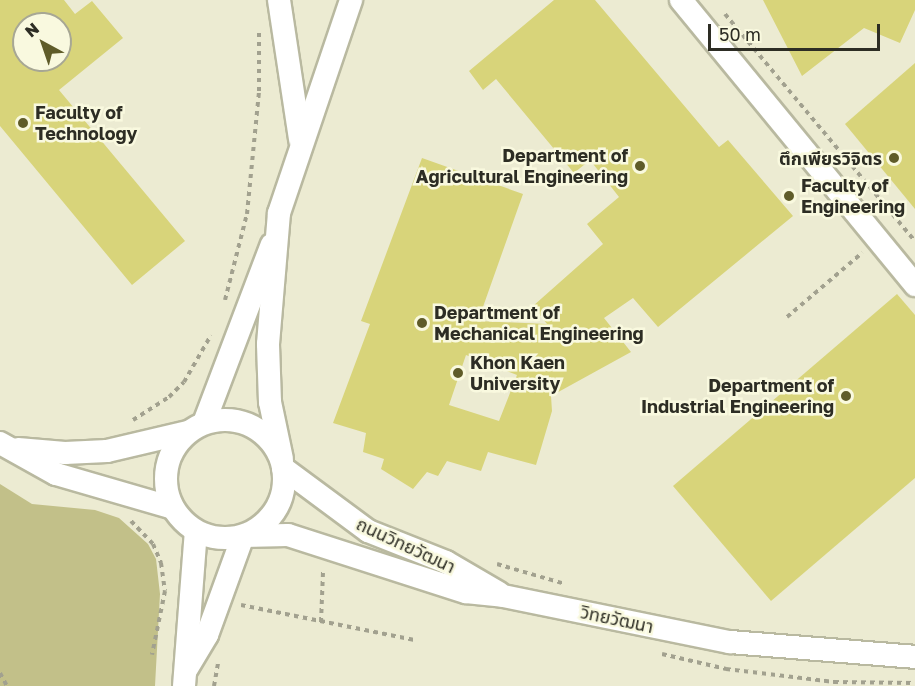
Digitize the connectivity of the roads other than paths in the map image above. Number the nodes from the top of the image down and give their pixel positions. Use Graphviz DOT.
graph roads {
  1 [pos="279,0"];
  2 [pos="351,0"];
  3 [pos="681,0"];
  4 [pos="300,143"];
  5 [pos="277,234"];
  6 [pos="915,285"];
  7 [pos="196,428"];
  8 [pos="4,446"];
  9 [pos="283,464"];
  10 [pos="173,508"];
  11 [pos="196,531"];
  12 [pos="243,536"];
  13 [pos="503,596"];
  14 [pos="915,657"];
  15 [pos="185,678"];
  1 -- 4 [label="street"];
  2 -- 4 [label="street"];
  3 -- 6 [label="street"];
  4 -- 5 [label="street"];
  5 -- 7 [label="street"];
  5 -- 9 [label="street"];
  7 -- 8 [label="street"];
  7 -- 9 [label="street"];
  7 -- 10 [label="street"];
  8 -- 10 [label="street"];
  9 -- 12 [label="street"];
  9 -- 13 [label="street, ถนนวิทยวัฒนา"];
  10 -- 11 [label="street"];
  11 -- 12 [label="street"];
  11 -- 15 [label="street"];
  12 -- 13 [label="street"];
  12 -- 15 [label="street"];
  13 -- 14 [label="street, วิทยวัฒนา"];
}
